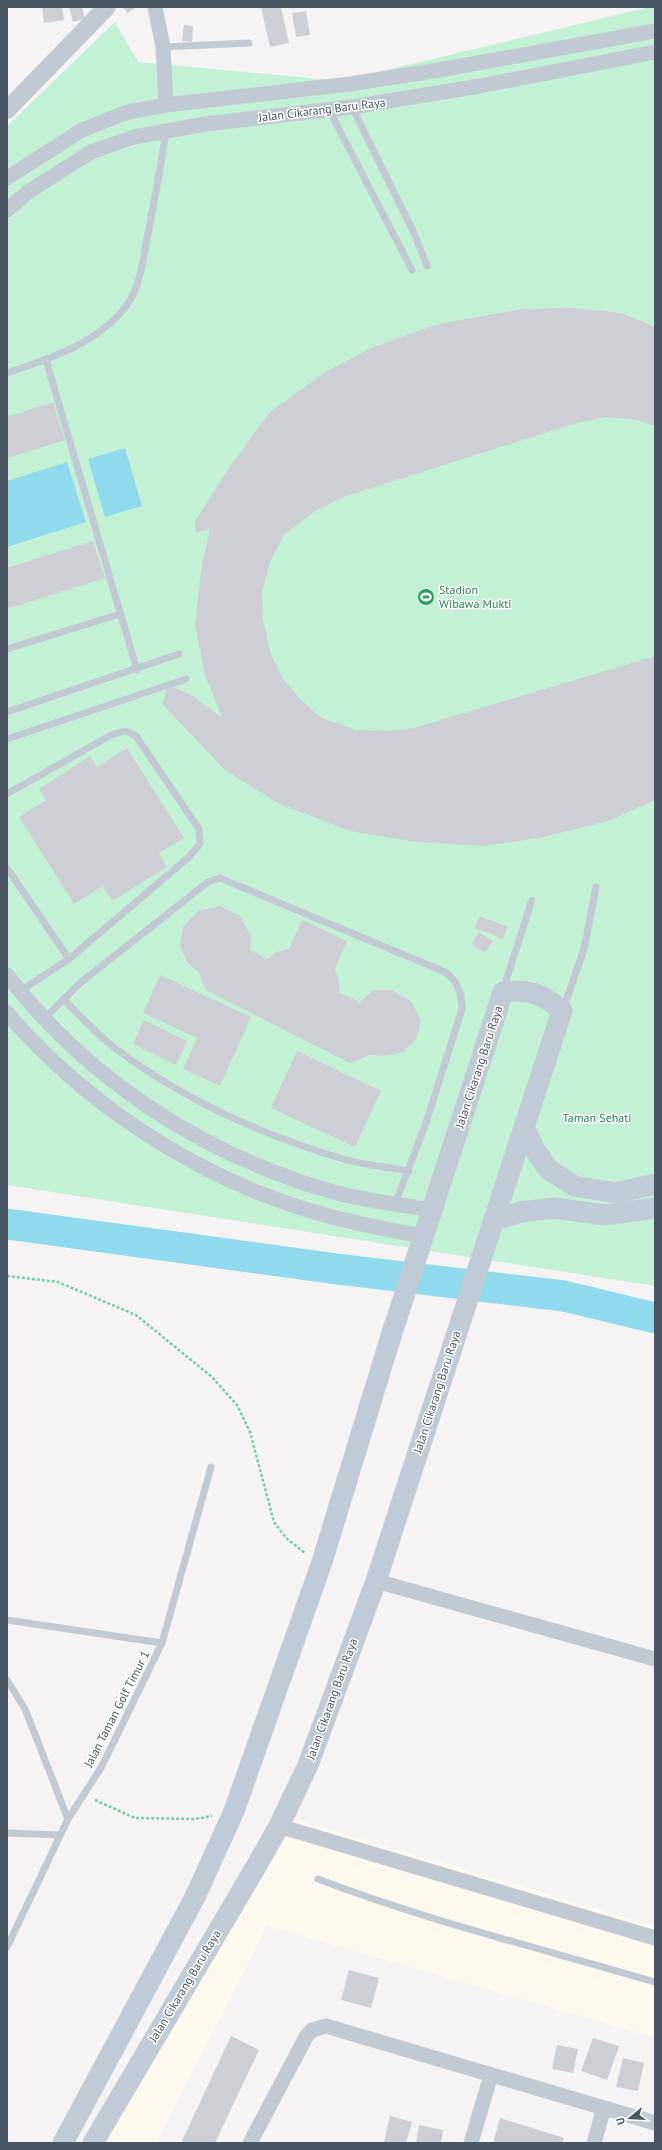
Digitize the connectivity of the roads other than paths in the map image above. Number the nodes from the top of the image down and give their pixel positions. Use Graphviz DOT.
graph roads {
  1 [pos="107,7"];
  2 [pos="155,7"];
  3 [pos="655,31"];
  4 [pos="249,43"];
  5 [pos="163,47"];
  6 [pos="655,52"];
  7 [pos="350,84"];
  8 [pos="327,87"];
  9 [pos="166,105"];
  10 [pos="352,107"];
  11 [pos="7,110"];
  12 [pos="329,110"];
  13 [pos="166,131"];
  14 [pos="7,178"];
  15 [pos="7,210"];
  16 [pos="427,266"];
  17 [pos="412,270"];
  18 [pos="46,360"];
  19 [pos="7,373"];
  20 [pos="120,614"];
  21 [pos="7,649"];
  22 [pos="179,654"];
  23 [pos="136,670"];
  24 [pos="186,679"];
  25 [pos="7,712"];
  26 [pos="7,739"];
  27 [pos="7,794"];
  28 [pos="7,868"];
  29 [pos="596,887"];
  30 [pos="532,900"];
  31 [pos="69,959"];
  32 [pos="7,975"];
  33 [pos="20,991"];
  34 [pos="503,992"];
  35 [pos="63,999"];
  36 [pos="562,1011"];
  37 [pos="7,1012"];
  38 [pos="44,1018"];
  39 [pos="524,1127"];
  40 [pos="409,1171"];
  41 [pos="655,1184"];
  42 [pos="395,1205"];
  43 [pos="655,1208"];
  44 [pos="433,1210"];
  45 [pos="495,1220"];
  46 [pos="424,1237"];
  47 [pos="211,1466"];
  48 [pos="376,1581"];
  49 [pos="7,1620"];
  50 [pos="162,1643"];
  51 [pos="655,1659"];
  52 [pos="7,1680"];
  53 [pos="68,1819"];
  54 [pos="279,1826"];
  55 [pos="7,1833"];
  56 [pos="60,1835"];
  57 [pos="318,1879"];
  58 [pos="655,1938"];
  59 [pos="7,1947"];
  60 [pos="655,1982"];
  61 [pos="491,2075"];
  62 [pos="604,2108"];
  63 [pos="655,2123"];
  64 [pos="63,2143"];
  65 [pos="93,2143"];
  66 [pos="250,2143"];
  67 [pos="472,2143"];
  68 [pos="594,2143"];
  1 -- 11 [label="street"];
  2 -- 5 [label="street"];
  3 -- 7 [label="street, Jalan Cikarang Baru Raya"];
  4 -- 5 [label="lane"];
  5 -- 9 [label="street"];
  6 -- 10 [label="street, Jalan Cikarang Baru Raya"];
  7 -- 8 [label="street, Jalan Cikarang Baru Raya"];
  7 -- 10 [label="street"];
  8 -- 9 [label="street, Jalan Cikarang Baru Raya"];
  8 -- 12 [label="street"];
  9 -- 14 [label="street, Jalan Cikarang Baru Raya"];
  10 -- 12 [label="street, Jalan Cikarang Baru Raya"];
  10 -- 16 [label="lane"];
  12 -- 13 [label="street, Jalan Cikarang Baru Raya"];
  12 -- 17 [label="lane"];
  13 -- 15 [label="street, Jalan Cikarang Baru Raya"];
  13 -- 18 [label="lane"];
  18 -- 19 [label="lane"];
  18 -- 20 [label="lane"];
  20 -- 21 [label="lane"];
  20 -- 23 [label="lane"];
  22 -- 23 [label="lane"];
  23 -- 25 [label="lane"];
  24 -- 26 [label="lane"];
  27 -- 31 [label="lane"];
  28 -- 31 [label="lane"];
  29 -- 36 [label="lane, Jalan Cikarang Baru Raya"];
  30 -- 34 [label="lane, Jalan Cikarang Baru Raya"];
  31 -- 33 [label="lane"];
  32 -- 33 [label="street"];
  33 -- 38 [label="street"];
  34 -- 36 [label="main road, Jalan Cikarang Baru Raya"];
  34 -- 44 [label="main road, Jalan Cikarang Baru Raya"];
  35 -- 38 [label="lane"];
  35 -- 40 [label="lane"];
  35 -- 40 [label="lane"];
  36 -- 39 [label="main road, Jalan Cikarang Baru Raya"];
  37 -- 46 [label="street"];
  38 -- 42 [label="street"];
  39 -- 41 [label="main road"];
  39 -- 45 [label="main road, Jalan Cikarang Baru Raya"];
  40 -- 42 [label="lane"];
  42 -- 44 [label="street"];
  43 -- 45 [label="main road"];
  44 -- 46 [label="main road, Jalan Cikarang Baru Raya"];
  45 -- 48 [label="main road, Jalan Cikarang Baru Raya"];
  46 -- 64 [label="main road, Jalan Cikarang Baru Raya"];
  47 -- 50 [label="lane, Jalan Taman Golf Timur 1"];
  48 -- 51 [label="street"];
  48 -- 54 [label="main road, Jalan Cikarang Baru Raya"];
  49 -- 50 [label="lane"];
  50 -- 53 [label="lane, Jalan Taman Golf Timur 1"];
  52 -- 53 [label="lane"];
  53 -- 56 [label="lane, Jalan Taman Golf Timur 1"];
  54 -- 58 [label="street"];
  54 -- 65 [label="main road, Jalan Cikarang Baru Raya"];
  55 -- 56 [label="lane"];
  56 -- 59 [label="lane, Jalan Taman Golf Timur 1"];
  57 -- 60 [label="lane"];
  61 -- 62 [label="street"];
  61 -- 66 [label="street"];
  61 -- 67 [label="street"];
  62 -- 63 [label="street"];
  62 -- 68 [label="street"];
}
